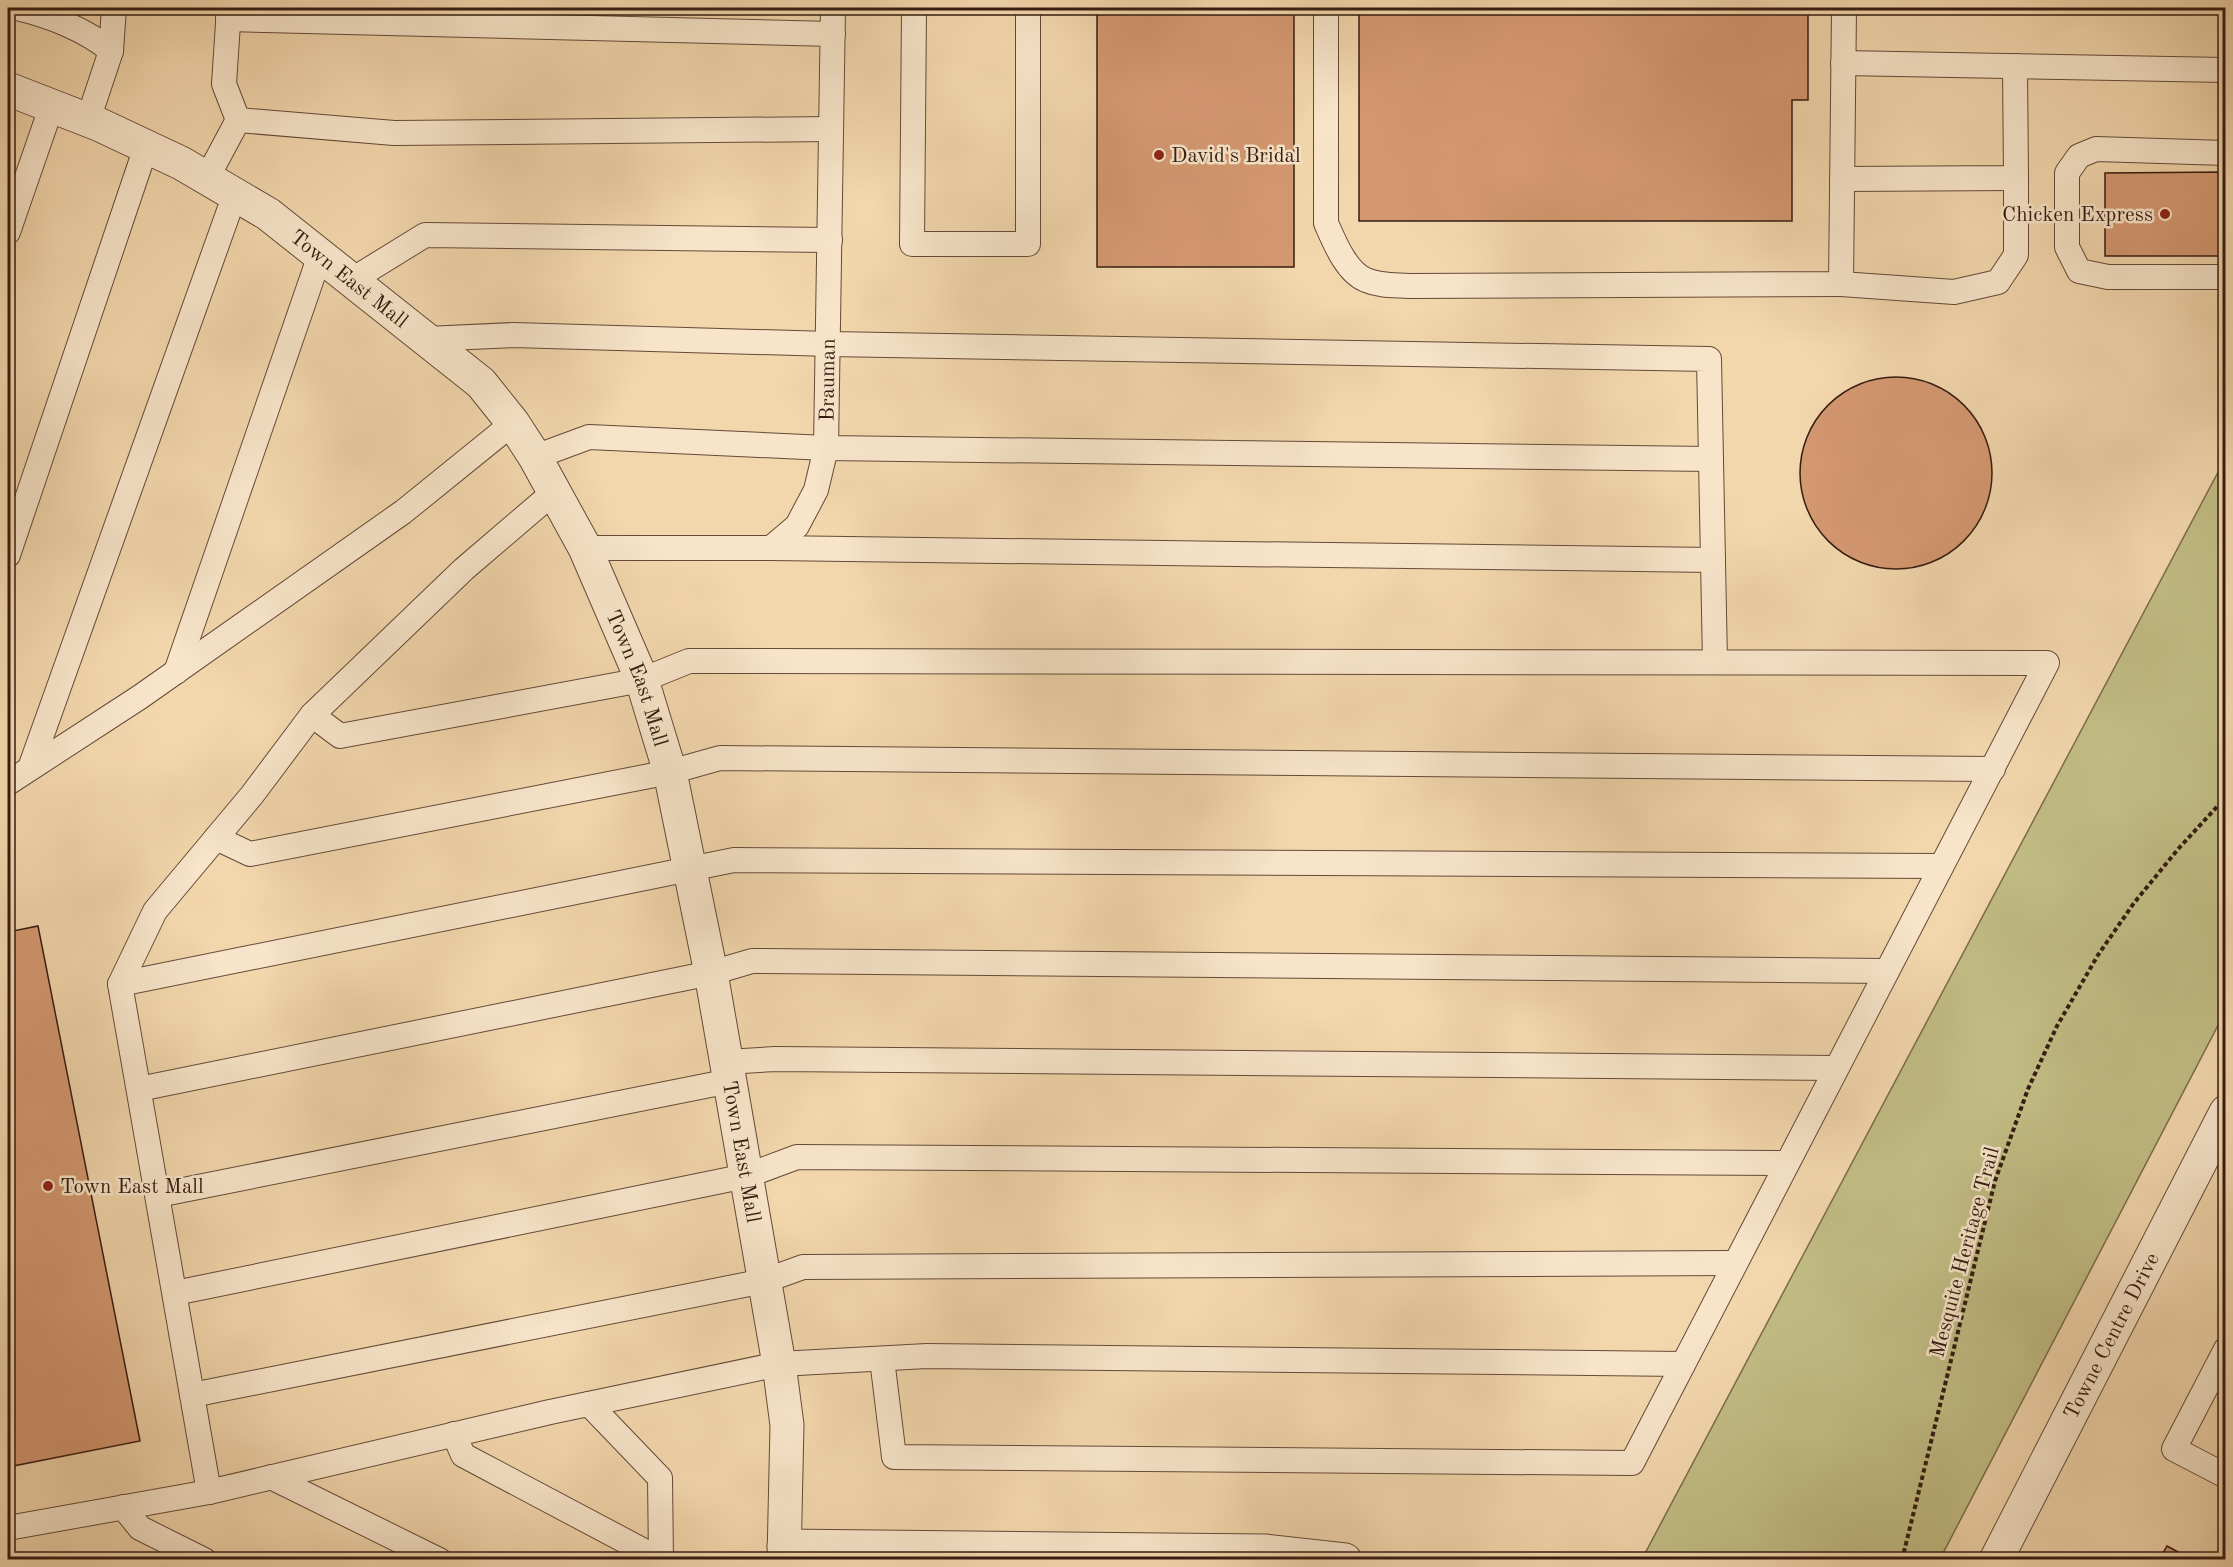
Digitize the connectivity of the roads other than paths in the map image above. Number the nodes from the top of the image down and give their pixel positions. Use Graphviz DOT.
graph roads {
  1 [pos="17,8"];
  2 [pos="114,8"];
  3 [pos="833,8"];
  4 [pos="914,8"];
  5 [pos="1028,8"];
  6 [pos="1326,8"];
  7 [pos="1844,8"];
  8 [pos="229,13"];
  9 [pos="833,34"];
  10 [pos="111,51"];
  11 [pos="1844,63"];
  12 [pos="2015,66"];
  13 [pos="2226,70"];
  14 [pos="8,89"];
  15 [pos="52,105"];
  16 [pos="88,120"];
  17 [pos="238,120"];
  18 [pos="831,129"];
  19 [pos="146,147"];
  20 [pos="2226,153"];
  21 [pos="207,177"];
  22 [pos="2016,178"];
  23 [pos="1842,179"];
  24 [pos="235,194"];
  25 [pos="8,232"];
  26 [pos="830,240"];
  27 [pos="320,255"];
  28 [pos="2226,277"];
  29 [pos="352,280"];
  30 [pos="1841,284"];
  31 [pos="426,339"];
  32 [pos="829,344"];
  33 [pos="513,423"];
  34 [pos="826,448"];
  35 [pos="535,457"];
  36 [pos="1711,459"];
  37 [pos="554,492"];
  38 [pos="585,548"];
  39 [pos="771,548"];
  40 [pos="8,555"];
  41 [pos="1713,560"];
  42 [pos="1715,662"];
  43 [pos="176,672"];
  44 [pos="642,680"];
  45 [pos="312,715"];
  46 [pos="30,768"];
  47 [pos="1993,769"];
  48 [pos="670,772"];
  49 [pos="8,783"];
  50 [pos="216,838"];
  51 [pos="1941,866"];
  52 [pos="690,870"];
  53 [pos="1887,971"];
  54 [pos="711,974"];
  55 [pos="120,984"];
  56 [pos="1836,1068"];
  57 [pos="728,1072"];
  58 [pos="139,1089"];
  59 [pos="2226,1112"];
  60 [pos="1787,1163"];
  61 [pos="746,1176"];
  62 [pos="158,1195"];
  63 [pos="1735,1263"];
  64 [pos="764,1281"];
  65 [pos="175,1293"];
  66 [pos="2226,1349"];
  67 [pos="882,1359"];
  68 [pos="779,1364"];
  69 [pos="1683,1364"];
  70 [pos="192,1395"];
  71 [pos="589,1404"];
  72 [pos="454,1434"];
  73 [pos="2226,1476"];
  74 [pos="272,1477"];
  75 [pos="209,1492"];
  76 [pos="123,1507"];
  77 [pos="8,1528"];
  78 [pos="784,1553"];
  79 [pos="204,1560"];
  80 [pos="439,1560"];
  81 [pos="661,1560"];
  82 [pos="1345,1560"];
  83 [pos="1996,1560"];
  1 -- 10 [label="lane"];
  2 -- 10 [label="lane"];
  3 -- 9 [label="lane, Brauman"];
  4 -- 5 [label="lane"];
  6 -- 30 [label="lane"];
  7 -- 11 [label="lane"];
  8 -- 9 [label="lane"];
  8 -- 17 [label="lane"];
  9 -- 18 [label="lane, Brauman"];
  10 -- 16 [label="lane"];
  11 -- 12 [label="lane"];
  11 -- 23 [label="lane"];
  12 -- 13 [label="lane"];
  12 -- 22 [label="lane"];
  14 -- 15 [label="street, Town East Mall"];
  15 -- 16 [label="street, Town East Mall"];
  15 -- 25 [label="lane"];
  16 -- 19 [label="street, Town East Mall"];
  17 -- 18 [label="lane"];
  17 -- 21 [label="lane"];
  18 -- 26 [label="lane, Brauman"];
  19 -- 21 [label="street, Town East Mall"];
  19 -- 40 [label="lane"];
  20 -- 28 [label="lane"];
  21 -- 24 [label="street, Town East Mall"];
  22 -- 23 [label="lane"];
  22 -- 30 [label="lane"];
  23 -- 30 [label="lane"];
  24 -- 27 [label="street, Town East Mall"];
  24 -- 46 [label="lane"];
  26 -- 29 [label="lane"];
  26 -- 32 [label="lane, Brauman"];
  27 -- 29 [label="street, Town East Mall"];
  27 -- 43 [label="lane"];
  29 -- 31 [label="street, Town East Mall"];
  31 -- 32 [label="lane"];
  31 -- 33 [label="street, Town East Mall"];
  32 -- 34 [label="lane, Brauman"];
  32 -- 36 [label="lane"];
  33 -- 35 [label="street, Town East Mall"];
  33 -- 43 [label="lane"];
  34 -- 35 [label="lane"];
  34 -- 36 [label="lane"];
  34 -- 39 [label="lane, Brauman"];
  35 -- 37 [label="street, Town East Mall"];
  36 -- 41 [label="lane"];
  37 -- 38 [label="street, Town East Mall"];
  37 -- 45 [label="lane"];
  38 -- 39 [label="lane"];
  38 -- 44 [label="street, Town East Mall"];
  39 -- 41 [label="lane"];
  41 -- 42 [label="lane"];
  42 -- 44 [label="lane"];
  42 -- 47 [label="lane"];
  43 -- 46 [label="lane"];
  44 -- 45 [label="lane"];
  44 -- 48 [label="street, Town East Mall"];
  45 -- 50 [label="lane"];
  46 -- 49 [label="lane"];
  47 -- 48 [label="lane"];
  47 -- 51 [label="lane"];
  48 -- 50 [label="lane"];
  48 -- 52 [label="street, Town East Mall"];
  50 -- 55 [label="lane"];
  51 -- 52 [label="lane"];
  51 -- 53 [label="lane"];
  52 -- 54 [label="street, Town East Mall"];
  52 -- 55 [label="lane"];
  53 -- 54 [label="lane"];
  53 -- 56 [label="lane"];
  54 -- 57 [label="street, Town East Mall"];
  54 -- 58 [label="lane"];
  55 -- 58 [label="lane"];
  56 -- 57 [label="lane"];
  56 -- 60 [label="lane"];
  57 -- 61 [label="street, Town East Mall"];
  57 -- 62 [label="lane"];
  58 -- 62 [label="lane"];
  59 -- 83 [label="street, Towne Centre Drive"];
  60 -- 61 [label="lane"];
  60 -- 63 [label="lane"];
  61 -- 64 [label="street, Town East Mall"];
  61 -- 65 [label="lane"];
  62 -- 65 [label="lane"];
  63 -- 64 [label="lane"];
  63 -- 69 [label="lane"];
  64 -- 68 [label="street, Town East Mall"];
  64 -- 70 [label="lane"];
  65 -- 70 [label="lane"];
  66 -- 73 [label="lane"];
  67 -- 68 [label="lane"];
  67 -- 69 [label="lane"];
  67 -- 69 [label="lane"];
  68 -- 71 [label="lane"];
  68 -- 78 [label="street, Town East Mall"];
  70 -- 75 [label="lane"];
  71 -- 72 [label="lane"];
  71 -- 81 [label="lane"];
  72 -- 74 [label="lane"];
  72 -- 81 [label="lane"];
  74 -- 75 [label="lane"];
  74 -- 80 [label="lane"];
  75 -- 76 [label="lane"];
  76 -- 77 [label="lane"];
  76 -- 79 [label="lane"];
  78 -- 82 [label="street"];
}
